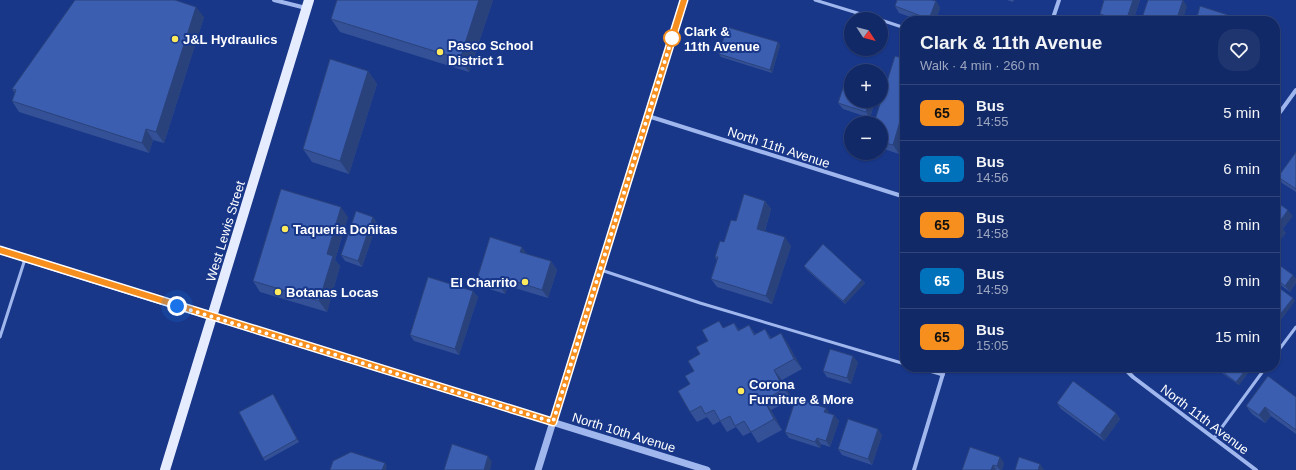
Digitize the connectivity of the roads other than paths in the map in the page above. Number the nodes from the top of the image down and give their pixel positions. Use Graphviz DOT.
graph roads {
  1 [pos="274,0"];
  2 [pos="684,0"];
  3 [pos="815,0"];
  4 [pos="1059,0"];
  5 [pos="308,4"];
  6 [pos="854,12"];
  7 [pos="1054,16"];
  8 [pos="888,22"];
  9 [pos="900,26"];
  10 [pos="1296,90"];
  11 [pos="1280,112"];
  12 [pos="648,116"];
  13 [pos="900,195"];
  14 [pos="0,250"];
  15 [pos="25,259"];
  16 [pos="601,269"];
  17 [pos="213,317"];
  18 [pos="1296,327"];
  19 [pos="0,337"];
  20 [pos="1280,348"];
  21 [pos="900,363"];
  22 [pos="933,372"];
  23 [pos="944,372"];
  24 [pos="1128,372"];
  25 [pos="1262,372"];
  26 [pos="943,375"];
  27 [pos="553,422"];
  28 [pos="1214,438"];
  29 [pos="167,469"];
  30 [pos="538,470"];
  31 [pos="707,470"];
  32 [pos="914,470"];
  33 [pos="1256,470"];
  1 -- 5 [label="street"];
  2 -- 12 [label="street"];
  3 -- 6 [label="lane"];
  4 -- 7 [label="street"];
  5 -- 17 [label="main road, West Lewis Street"];
  8 -- 9 [label="lane"];
  10 -- 11 [label="street"];
  12 -- 13 [label="street, North 11th Avenue"];
  12 -- 16 [label="street"];
  14 -- 15 [label="main road"];
  15 -- 17 [label="main road"];
  15 -- 19 [label="lane"];
  16 -- 21 [label="lane"];
  16 -- 27 [label="street"];
  17 -- 27 [label="street, North 10th Avenue"];
  17 -- 29 [label="main road, West Lewis Street"];
  18 -- 20 [label="lane"];
  22 -- 26 [label="lane"];
  23 -- 26 [label="street"];
  24 -- 28 [label="street, North 11th Avenue"];
  25 -- 28 [label="lane"];
  26 -- 32 [label="street"];
  27 -- 30 [label="street"];
  27 -- 31 [label="street, North 10th Avenue"];
  28 -- 33 [label="street, North 11th Avenue"];
}
